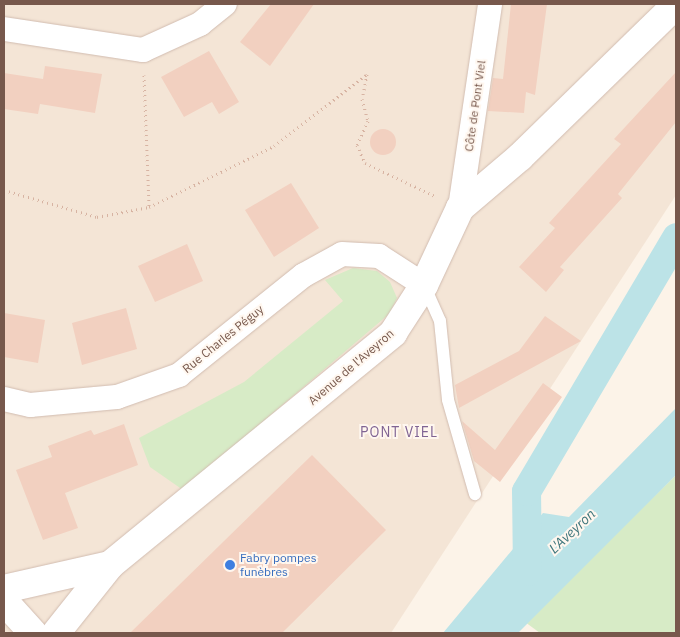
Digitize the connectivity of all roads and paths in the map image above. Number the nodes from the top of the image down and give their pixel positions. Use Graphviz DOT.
graph roads {
  1 [pos="225,4"];
  2 [pos="490,4"];
  3 [pos="676,4"];
  4 [pos="4,29"];
  5 [pos="143,50"];
  6 [pos="4,190"];
  7 [pos="149,207"];
  8 [pos="460,208"];
  9 [pos="424,285"];
  10 [pos="4,399"];
  11 [pos="475,494"];
  12 [pos="110,565"];
  13 [pos="4,589"];
  14 [pos="4,602"];
  15 [pos="33,633"];
  16 [pos="56,633"];
  1 -- 5 [label="street"];
  2 -- 8 [label="street, Côte de Pont Viel"];
  3 -- 8 [label="street, Avenue de l'Aveyron"];
  4 -- 5 [label="street"];
  5 -- 7 [label="path"];
  6 -- 7 [label="path"];
  7 -- 8 [label="path"];
  8 -- 9 [label="street, Avenue de l'Aveyron"];
  9 -- 10 [label="street, Rue Charles Péguy"];
  9 -- 11 [label="lane"];
  9 -- 12 [label="street, Avenue de l'Aveyron"];
  12 -- 13 [label="street, Avenue de l'Aveyron"];
  12 -- 16 [label="street, Avenue de l'Aveyron"];
  14 -- 15 [label="street"];
}
